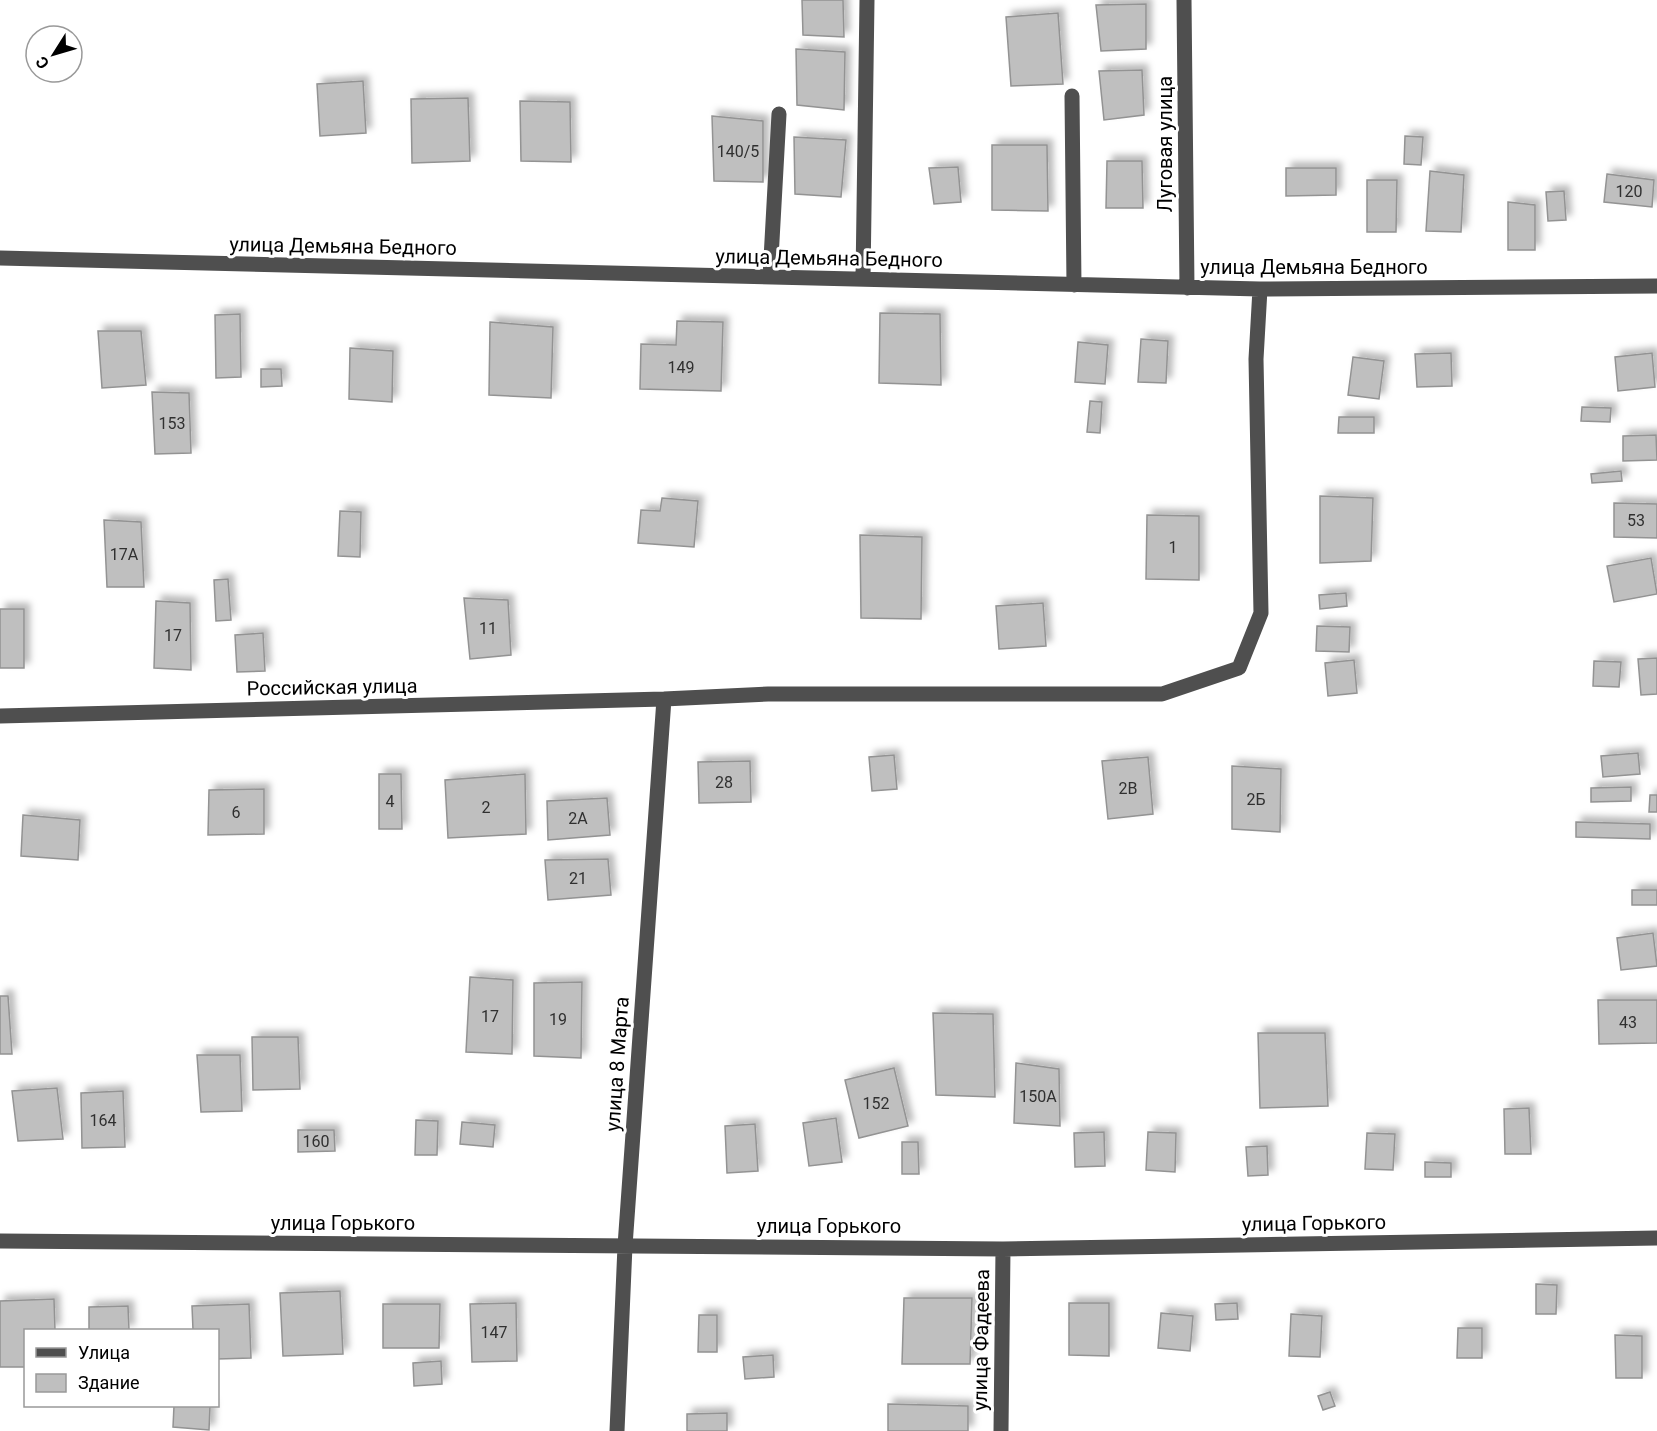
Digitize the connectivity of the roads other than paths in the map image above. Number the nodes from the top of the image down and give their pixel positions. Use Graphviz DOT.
graph roads {
  1 [pos="867,0"];
  2 [pos="1185,0"];
  3 [pos="1072,96"];
  4 [pos="779,114"];
  5 [pos="0,258"];
  6 [pos="770,277"];
  7 [pos="863,279"];
  8 [pos="1074,285"];
  9 [pos="1657,286"];
  10 [pos="1187,288"];
  11 [pos="1260,290"];
  12 [pos="664,699"];
  13 [pos="0,716"];
  14 [pos="1657,1238"];
  15 [pos="0,1241"];
  16 [pos="625,1246"];
  17 [pos="1003,1249"];
  18 [pos="617,1431"];
  19 [pos="1001,1431"];
  1 -- 7 [label="street"];
  2 -- 10 [label="street, Луговая улица"];
  3 -- 8 [label="street"];
  4 -- 6 [label="street"];
  5 -- 6 [label="street, улица Демьяна Бедного"];
  6 -- 7 [label="street, улица Демьяна Бедного"];
  7 -- 8 [label="street, улица Демьяна Бедного"];
  8 -- 10 [label="street, улица Демьяна Бедного"];
  9 -- 11 [label="street, улица Демьяна Бедного"];
  10 -- 11 [label="street, улица Демьяна Бедного"];
  11 -- 12 [label="street, Российская улица"];
  12 -- 13 [label="street, Российская улица"];
  12 -- 16 [label="street, улица 8 Марта"];
  14 -- 17 [label="street, улица Горького"];
  15 -- 16 [label="street, улица Горького"];
  16 -- 17 [label="street, улица Горького"];
  16 -- 18 [label="street, улица 8 Марта"];
  17 -- 19 [label="street, улица Фадеева"];
}
